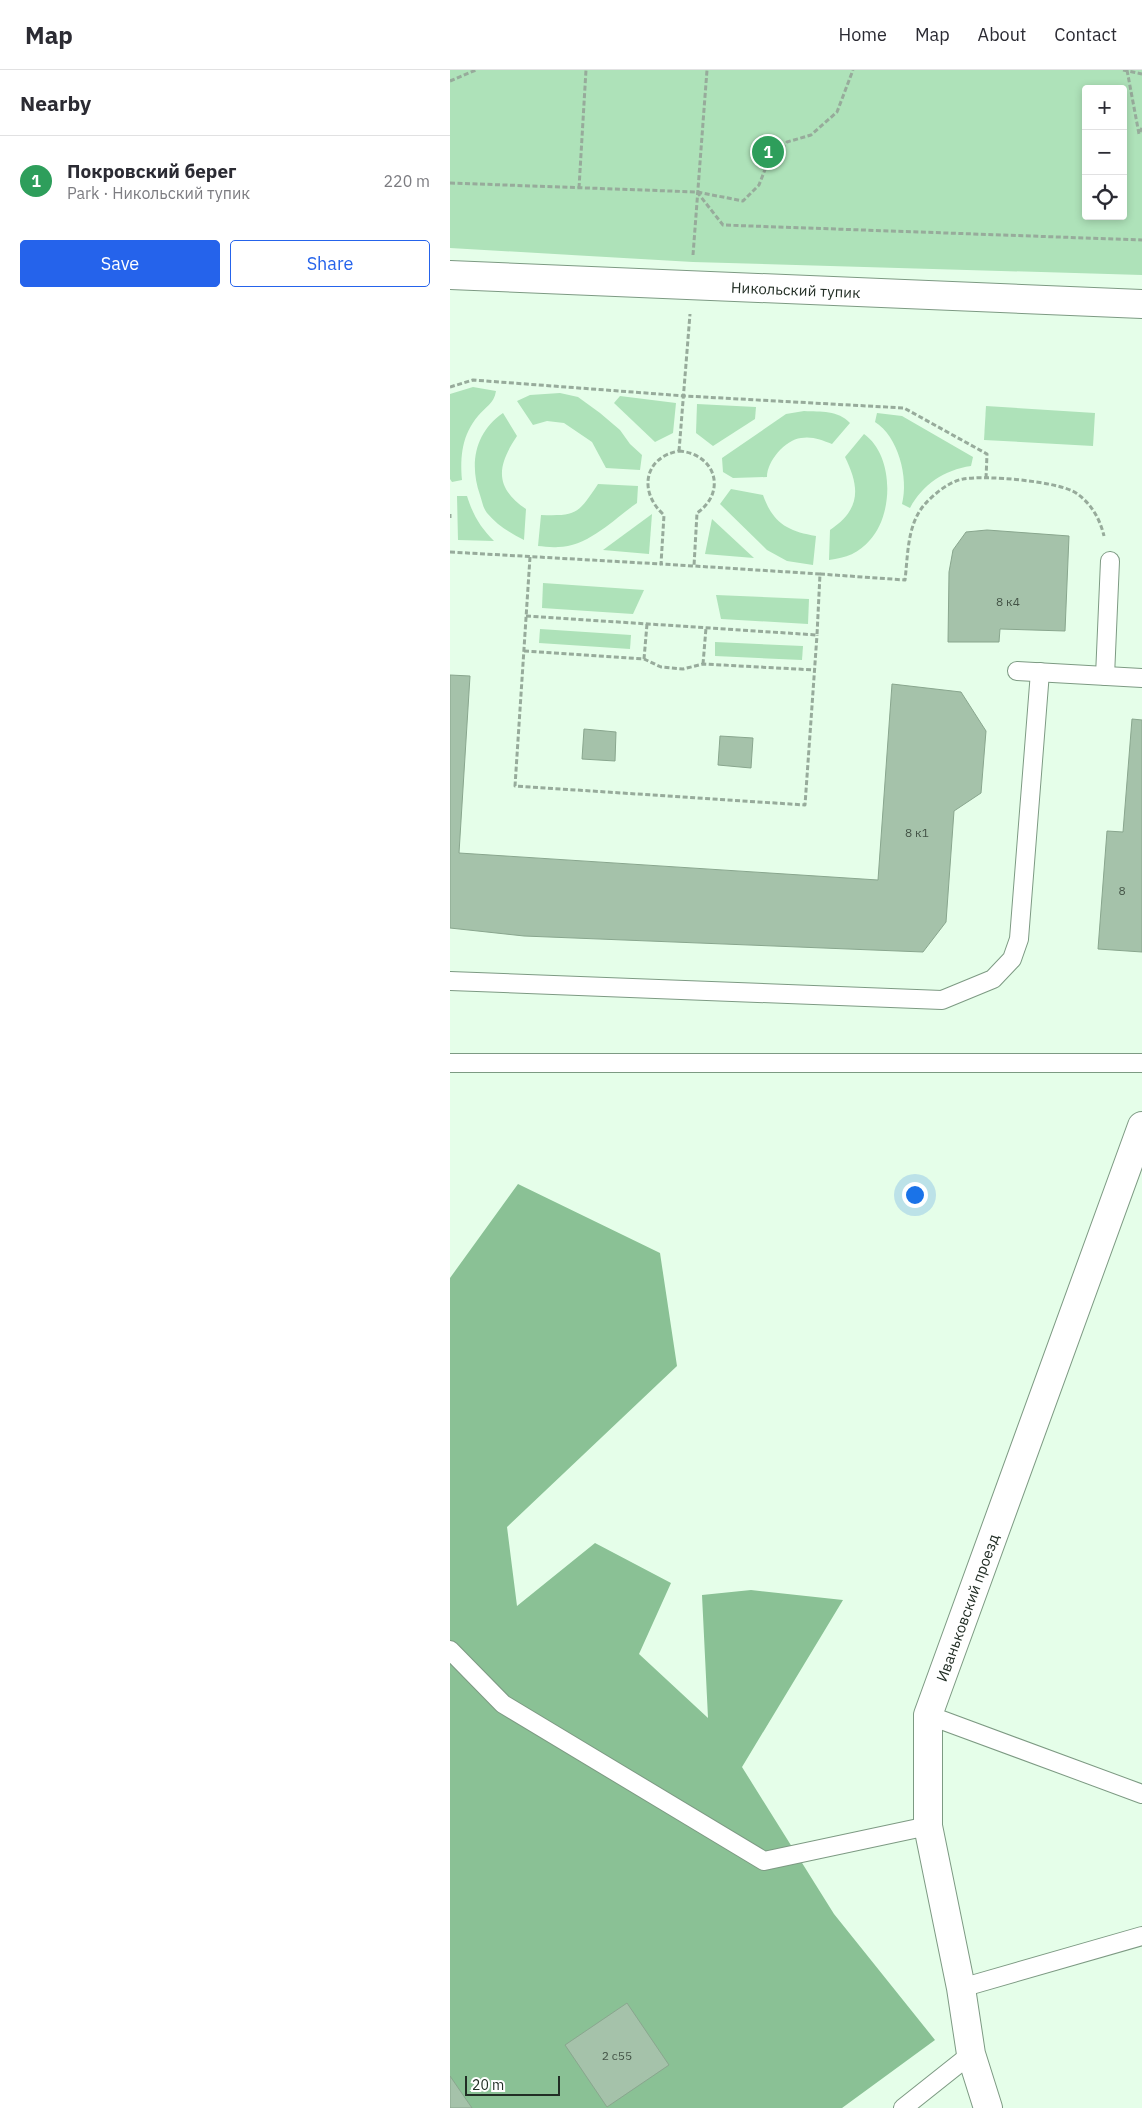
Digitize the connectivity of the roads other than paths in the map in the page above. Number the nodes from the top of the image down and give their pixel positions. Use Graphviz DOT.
graph roads {
  1 [pos="450,275"];
  2 [pos="1142,304"];
  3 [pos="1110,561"];
  4 [pos="1017,670"];
  5 [pos="1040,672"];
  6 [pos="1105,676"];
  7 [pos="1142,678"];
  8 [pos="450,981"];
  9 [pos="450,1063"];
  10 [pos="1142,1063"];
  11 [pos="1142,1126"];
  12 [pos="450,1650"];
  13 [pos="928,1715"];
  14 [pos="1142,1794"];
  15 [pos="928,1826"];
  16 [pos="1142,1936"];
  17 [pos="961,1988"];
  18 [pos="971,2054"];
  19 [pos="903,2108"];
  20 [pos="988,2108"];
  1 -- 2 [label="street, Никольский тупик"];
  3 -- 6 [label="lane"];
  4 -- 5 [label="lane"];
  5 -- 6 [label="lane"];
  5 -- 8 [label="lane"];
  6 -- 7 [label="lane"];
  9 -- 10 [label="lane"];
  11 -- 13 [label="street, Иваньковский проезд"];
  12 -- 15 [label="lane"];
  13 -- 14 [label="lane"];
  13 -- 15 [label="street, Иваньковский проезд"];
  15 -- 17 [label="street, Иваньковский проезд"];
  16 -- 17 [label="lane"];
  17 -- 18 [label="street, Иваньковский проезд"];
  18 -- 19 [label="lane"];
  18 -- 20 [label="street, Иваньковский проезд"];
}
